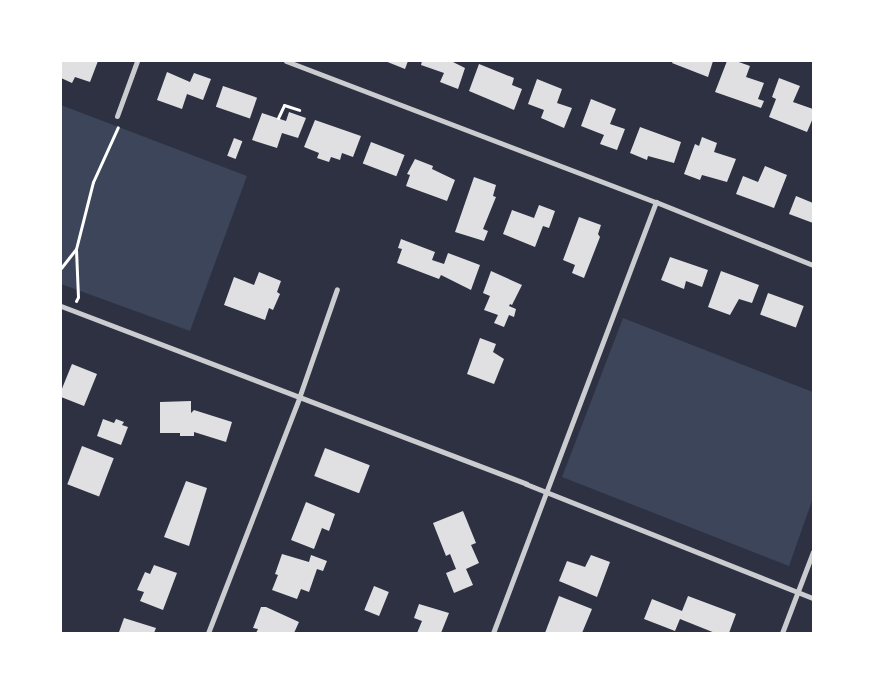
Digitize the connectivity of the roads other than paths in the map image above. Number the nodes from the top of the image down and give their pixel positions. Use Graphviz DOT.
graph roads {
  1 [pos="137,61"];
  2 [pos="286,61"];
  3 [pos="117,116"];
  4 [pos="656,202"];
  5 [pos="813,266"];
  6 [pos="337,289"];
  7 [pos="61,306"];
  8 [pos="300,398"];
  9 [pos="547,492"];
  10 [pos="813,552"];
  11 [pos="798,592"];
  12 [pos="813,598"];
  13 [pos="208,633"];
  14 [pos="494,633"];
  15 [pos="782,633"];
  1 -- 3 [label="street"];
  2 -- 4 [label="street"];
  4 -- 5 [label="street"];
  4 -- 9 [label="street"];
  6 -- 8 [label="street"];
  7 -- 8 [label="street"];
  8 -- 9 [label="street"];
  8 -- 13 [label="street"];
  9 -- 11 [label="street"];
  9 -- 14 [label="street"];
  10 -- 11 [label="street"];
  11 -- 12 [label="street"];
  11 -- 15 [label="street"];
}
